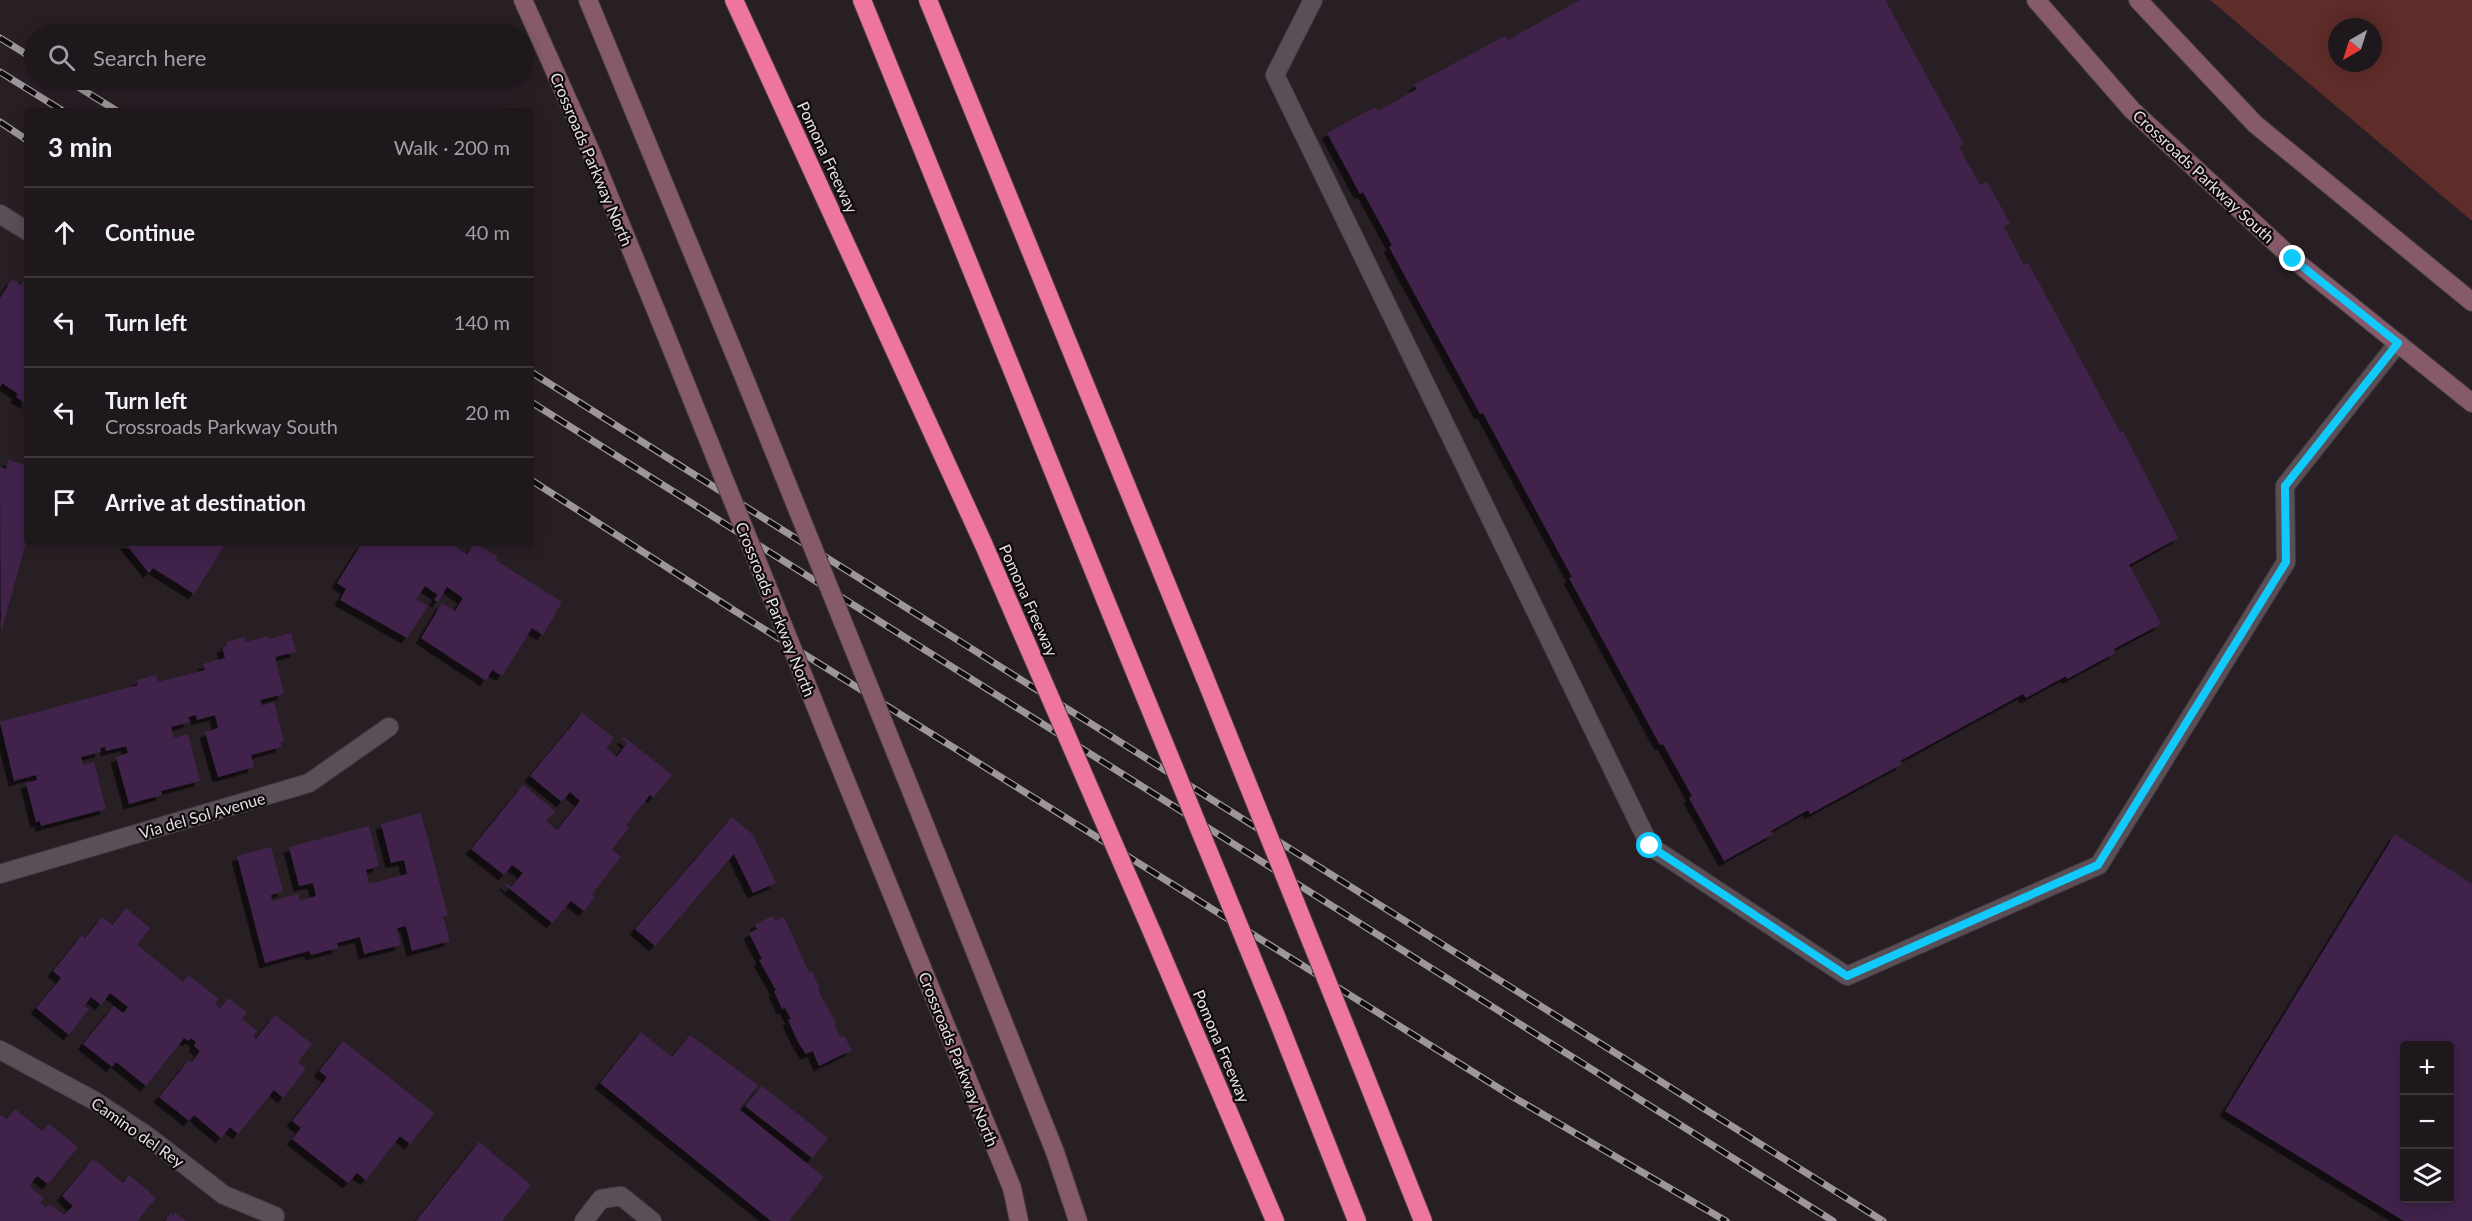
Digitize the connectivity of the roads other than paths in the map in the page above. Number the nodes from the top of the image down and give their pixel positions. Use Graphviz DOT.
graph roads {
  1 [pos="523,0"];
  2 [pos="588,0"];
  3 [pos="734,0"];
  4 [pos="862,0"];
  5 [pos="928,0"];
  6 [pos="1313,0"];
  7 [pos="2037,0"];
  8 [pos="2138,0"];
  9 [pos="534,24"];
  10 [pos="534,25"];
  11 [pos="0,214"];
  12 [pos="24,229"];
  13 [pos="2472,302"];
  14 [pos="2398,343"];
  15 [pos="2472,403"];
  16 [pos="389,727"];
  17 [pos="0,874"];
  18 [pos="0,1050"];
  19 [pos="275,1216"];
  20 [pos="584,1221"];
  21 [pos="652,1221"];
  22 [pos="1019,1221"];
  23 [pos="1078,1221"];
  24 [pos="1275,1221"];
  25 [pos="1357,1221"];
  26 [pos="1423,1221"];
  1 -- 9 [label="street, Crossroads Parkway North, bridge"];
  2 -- 23 [label="street, bridge"];
  3 -- 24 [label="highway, Pomona Freeway, bridge"];
  4 -- 25 [label="highway, bridge"];
  5 -- 26 [label="highway, bridge"];
  6 -- 14 [label="street"];
  7 -- 14 [label="street, Crossroads Parkway South"];
  8 -- 13 [label="street"];
  10 -- 22 [label="street, Crossroads Parkway North, bridge"];
  11 -- 12 [label="street"];
  14 -- 15 [label="street, Crossroads Parkway South"];
  16 -- 17 [label="street, Via del Sol Avenue"];
  18 -- 19 [label="street, Camino del Rey"];
  20 -- 21 [label="street"];
}
